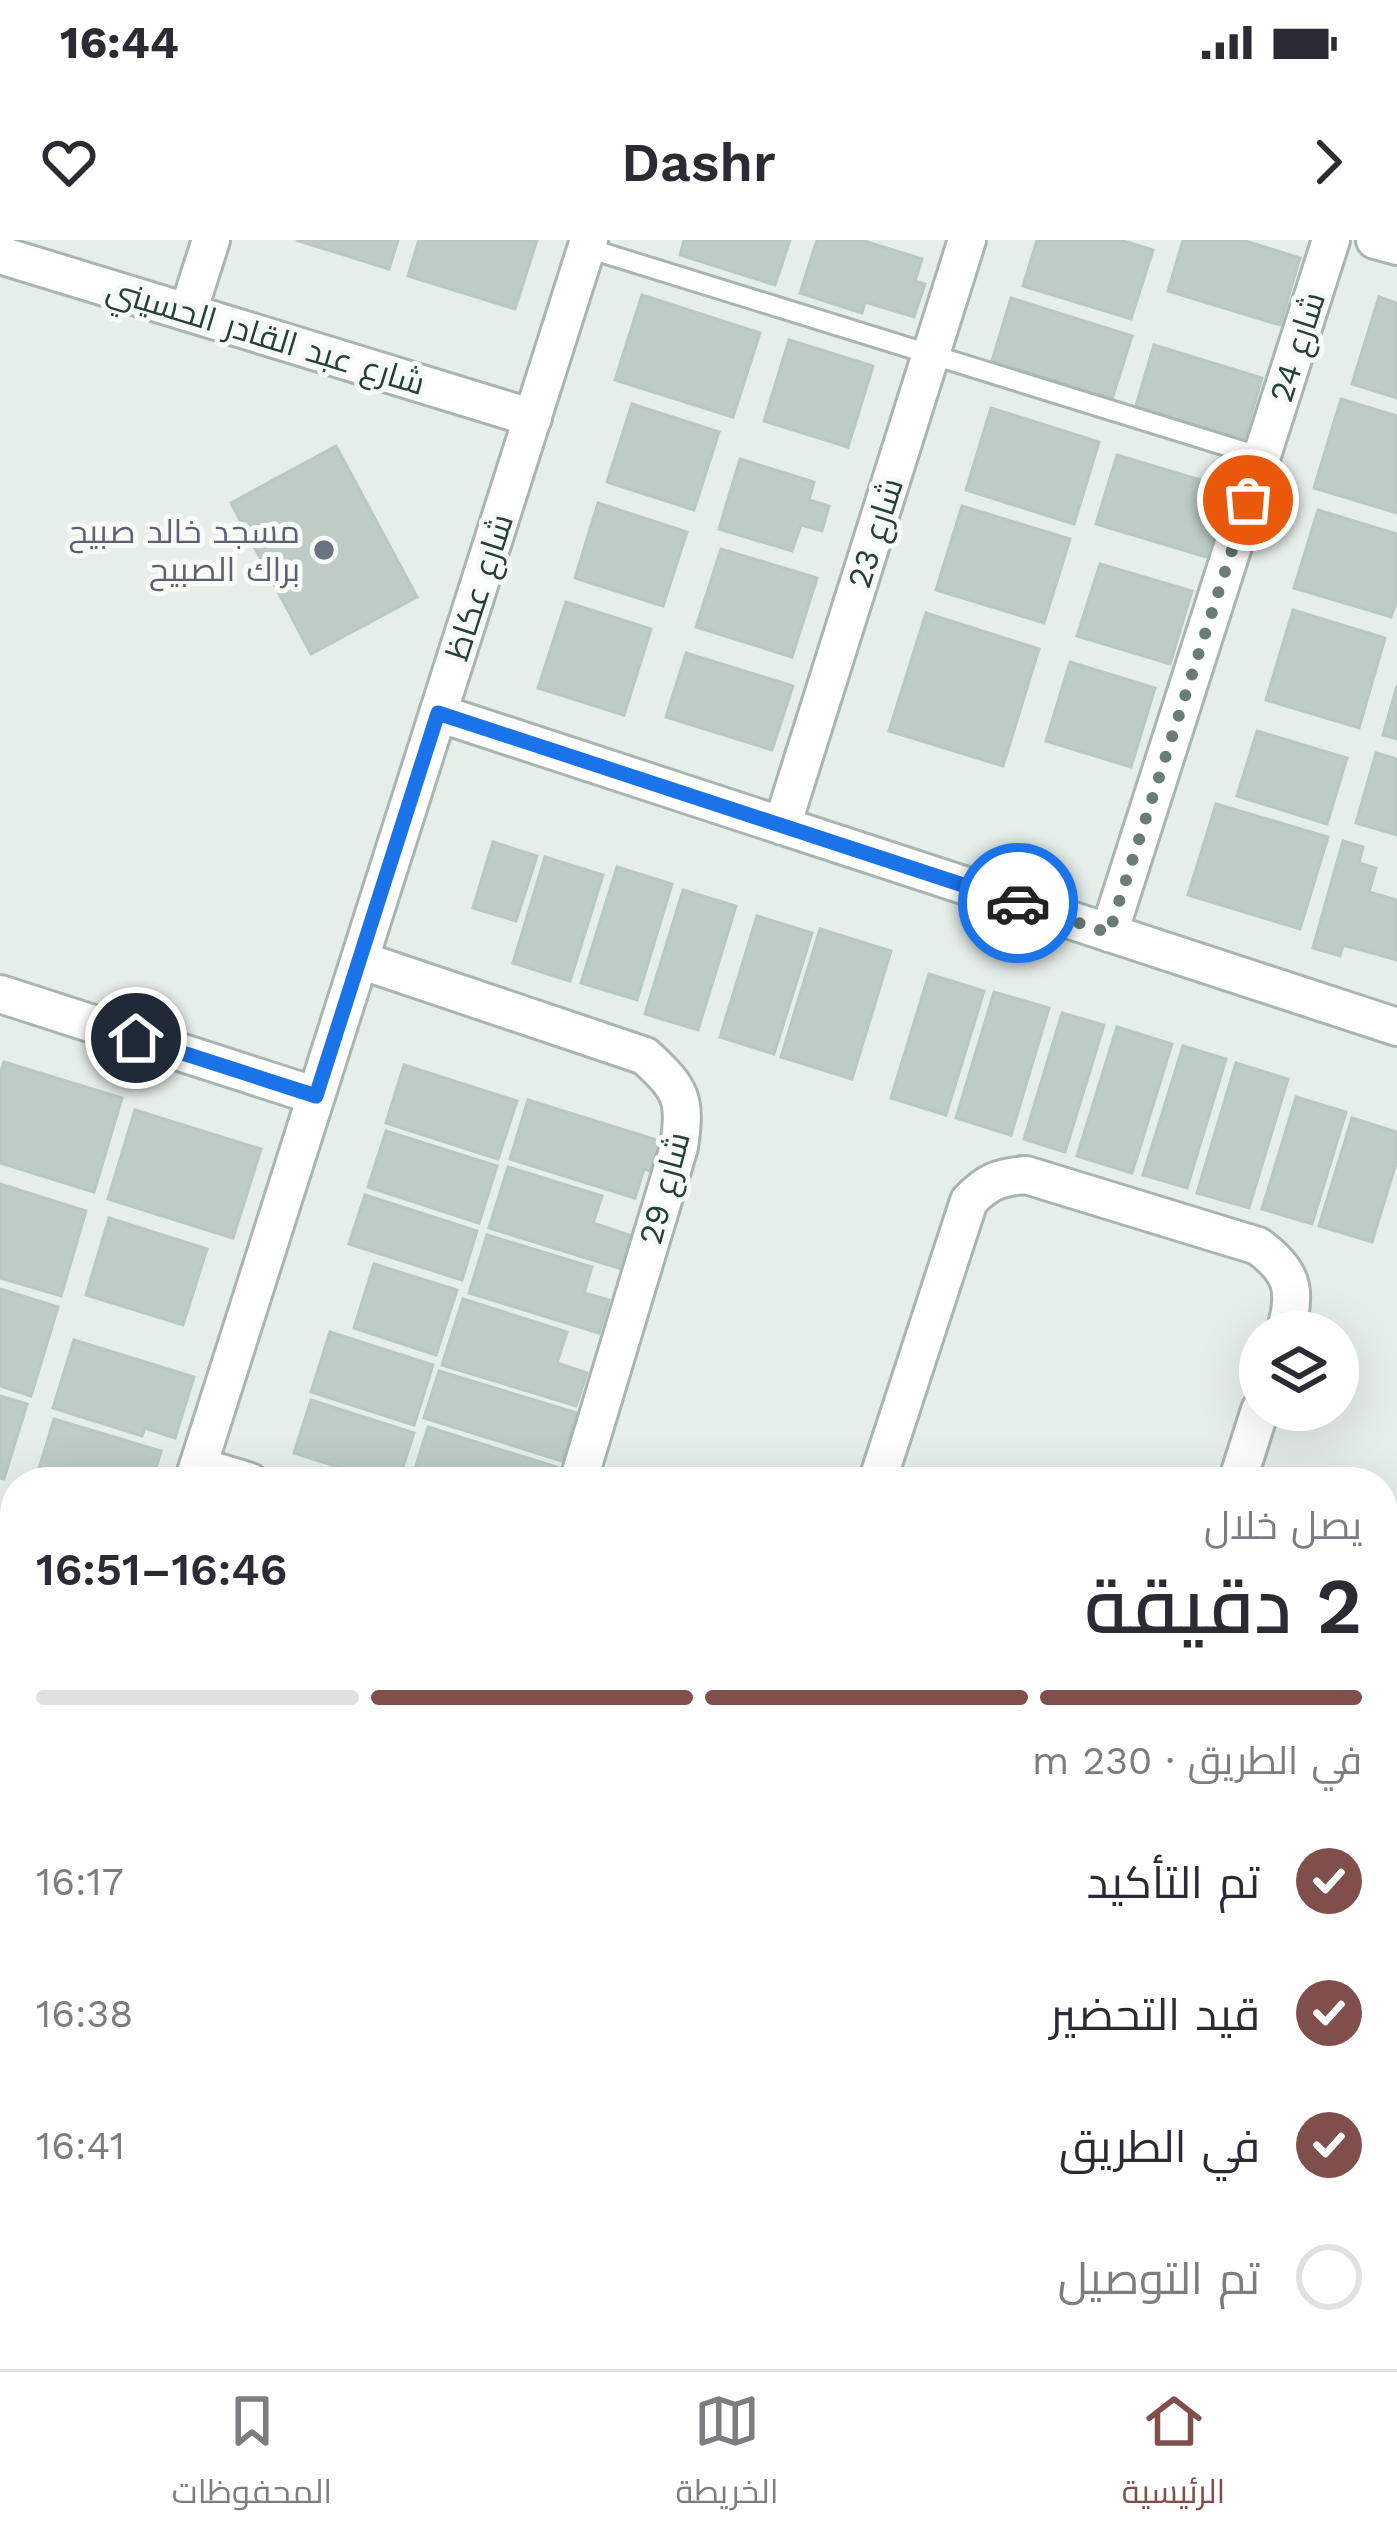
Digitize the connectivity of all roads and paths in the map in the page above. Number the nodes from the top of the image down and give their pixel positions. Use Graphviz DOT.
graph roads {
  1 [pos="211,240"];
  2 [pos="968,240"];
  3 [pos="1331,240"];
  4 [pos="1376,240"];
  5 [pos="588,244"];
  6 [pos="1397,246"];
  7 [pos="0,255"];
  8 [pos="188,312"];
  9 [pos="931,355"];
  10 [pos="533,418"];
  11 [pos="1262,457"];
  12 [pos="438,713"];
  13 [pos="782,826"];
  14 [pos="1109,933"];
  15 [pos="360,960"];
  16 [pos="0,994"];
  17 [pos="1397,1028"];
  18 [pos="316,1096"];
  19 [pos="1290,1311"];
  20 [pos="1253,1431"];
  21 [pos="198,1467"];
  22 [pos="583,1467"];
  23 [pos="882,1467"];
  24 [pos="1242,1467"];
  1 -- 8 [label="street"];
  2 -- 9 [label="street, شارع 23"];
  3 -- 11 [label="street, شارع 24"];
  4 -- 6 [label="street"];
  5 -- 9 [label="lane"];
  5 -- 10 [label="street, شارع عكاظ"];
  7 -- 8 [label="street, شارع عبد القادر الحسيني"];
  8 -- 10 [label="street, شارع عبد القادر الحسيني"];
  9 -- 11 [label="lane"];
  9 -- 13 [label="street, شارع 23"];
  10 -- 12 [label="street, شارع عكاظ"];
  11 -- 14 [label="street, شارع 24"];
  12 -- 13 [label="street"];
  12 -- 15 [label="street, شارع عكاظ"];
  13 -- 14 [label="street"];
  14 -- 17 [label="street"];
  15 -- 18 [label="street, شارع عكاظ"];
  15 -- 22 [label="street, شارع 29"];
  16 -- 18 [label="street"];
  18 -- 21 [label="street, شارع عكاظ"];
  19 -- 23 [label="street"];
  20 -- 24 [label="street"];
}
